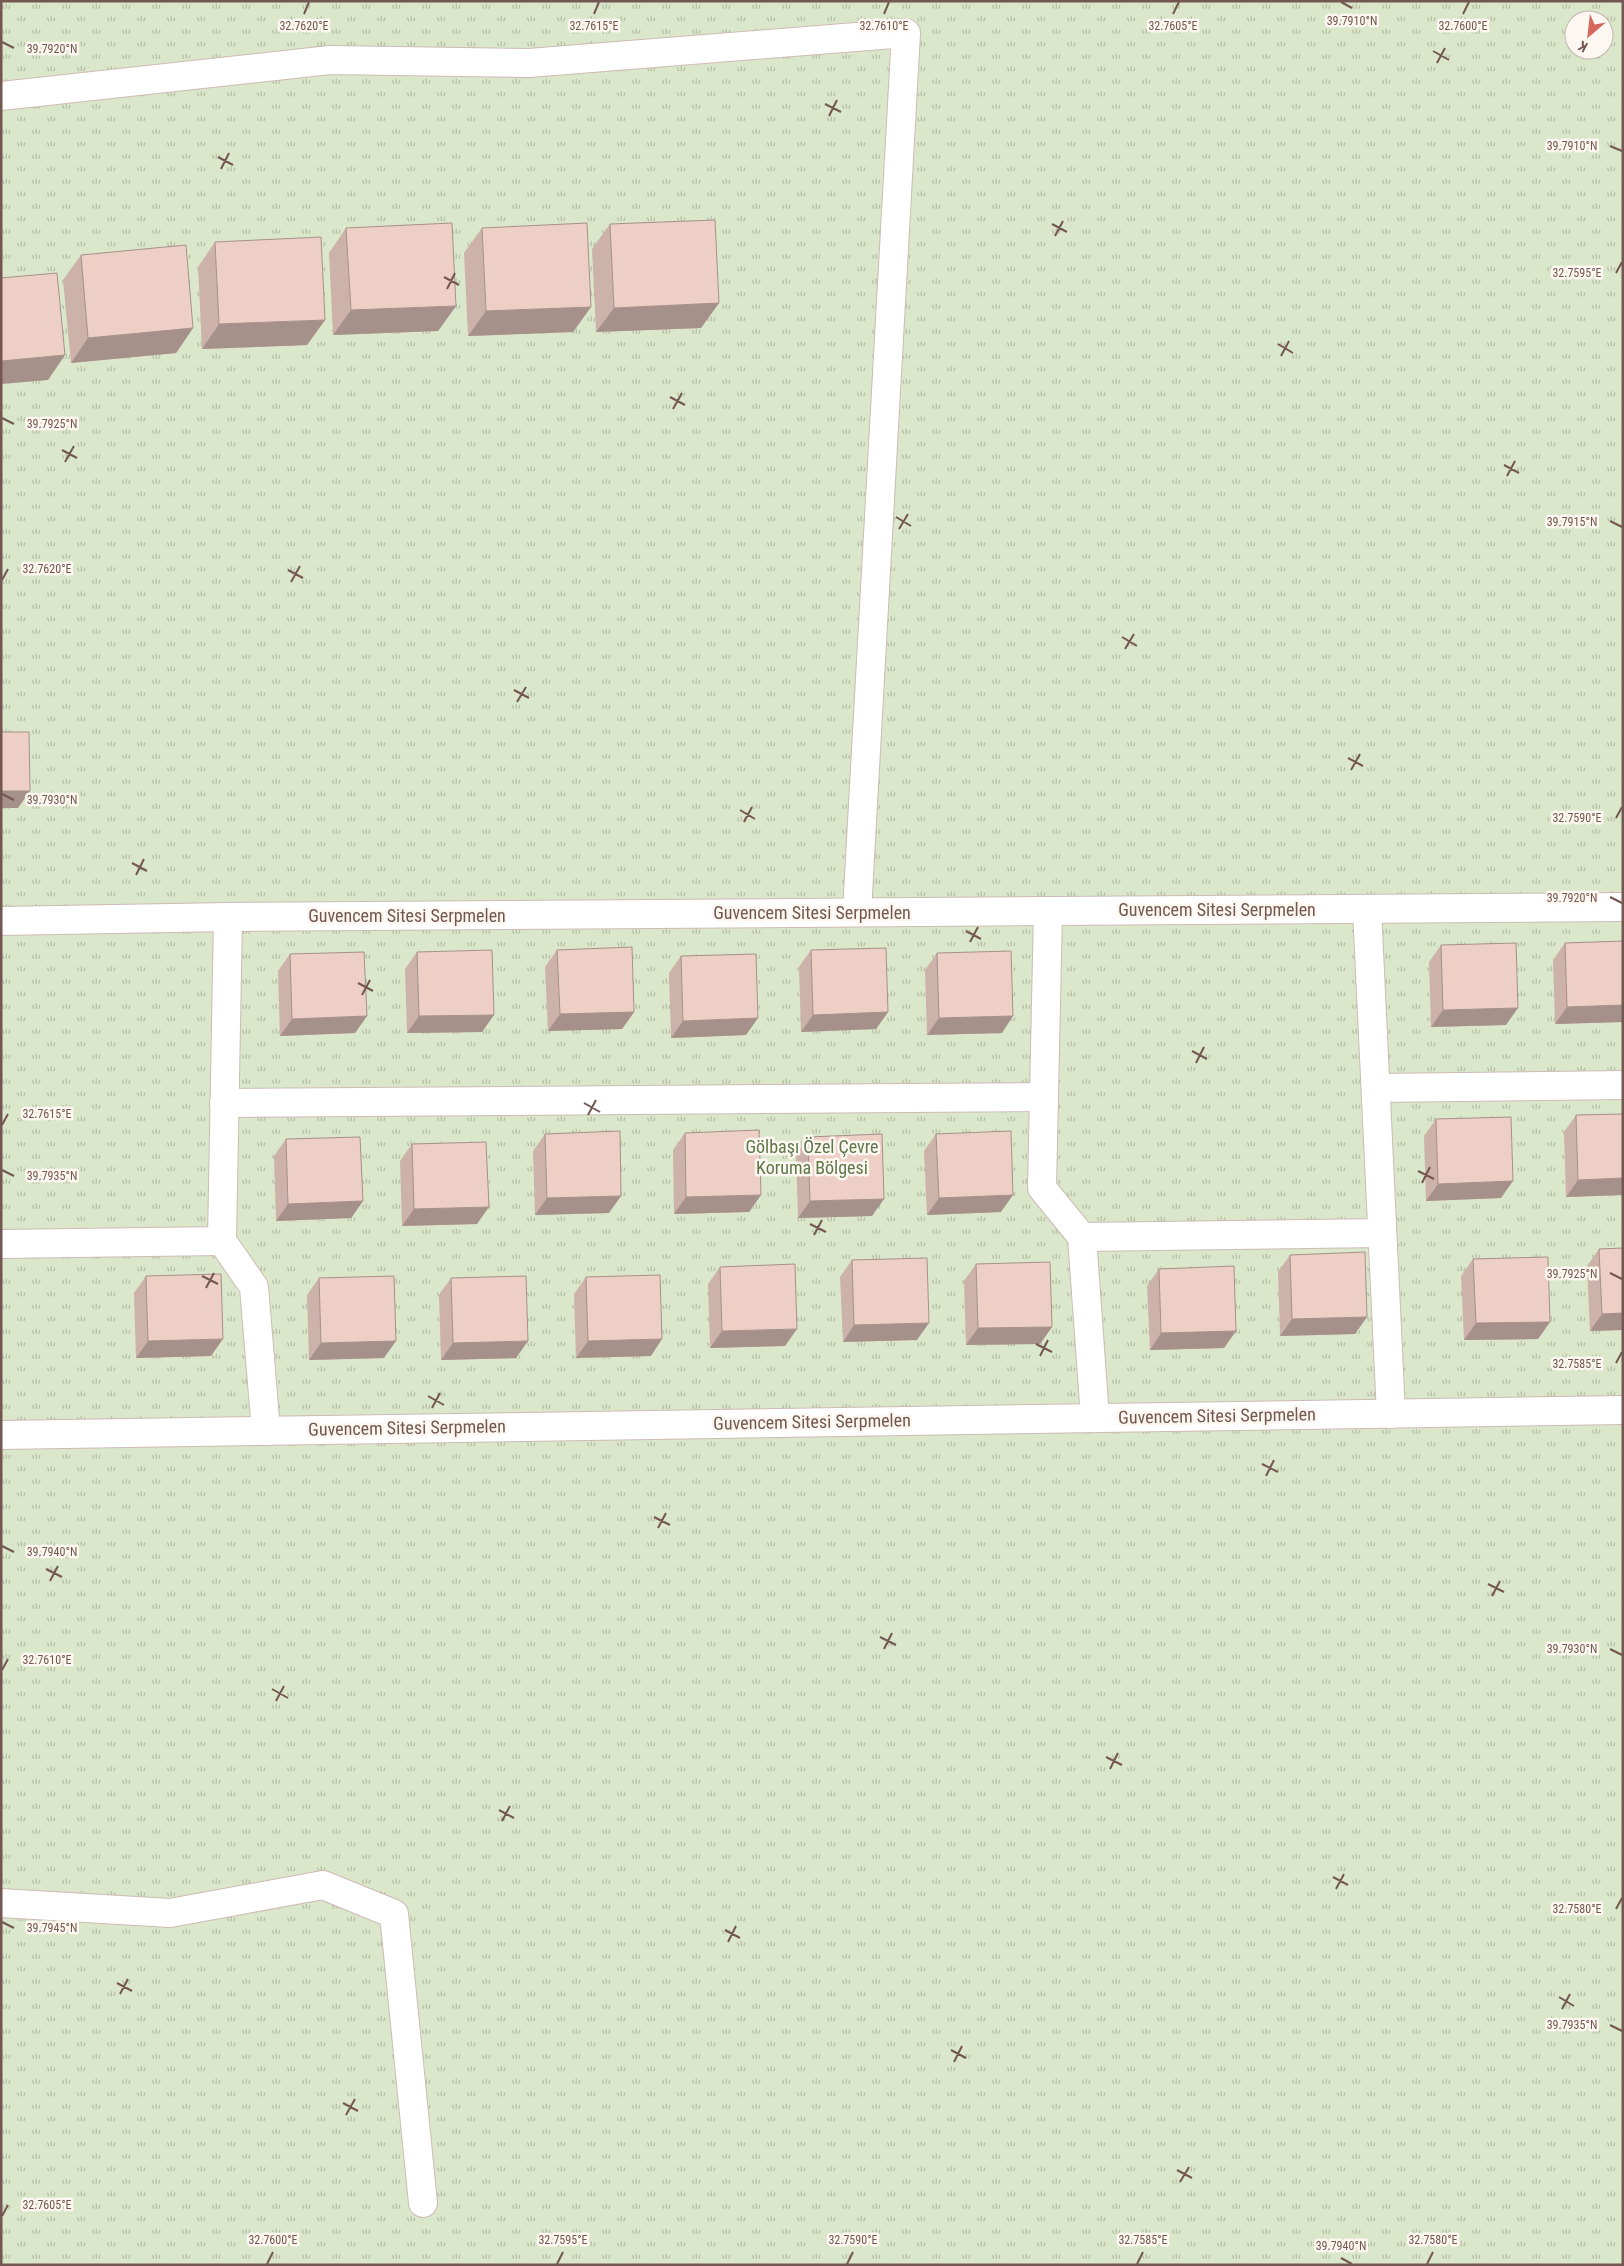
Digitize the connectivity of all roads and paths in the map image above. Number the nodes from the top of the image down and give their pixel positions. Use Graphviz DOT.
graph roads {
  1 [pos="1,96"];
  2 [pos="1623,908"];
  3 [pos="1367,909"];
  4 [pos="1048,911"];
  5 [pos="857,912"];
  6 [pos="228,917"];
  7 [pos="1,922"];
  8 [pos="1623,1085"];
  9 [pos="1376,1088"];
  10 [pos="1044,1097"];
  11 [pos="224,1103"];
  12 [pos="1382,1233"];
  13 [pos="1082,1237"];
  14 [pos="222,1241"];
  15 [pos="1,1244"];
  16 [pos="1623,1410"];
  17 [pos="1391,1414"];
  18 [pos="1095,1418"];
  19 [pos="266,1431"];
  20 [pos="1,1435"];
  21 [pos="1,1903"];
  22 [pos="423,2202"];
  1 -- 5 [label="street"];
  2 -- 3 [label="street, Guvencem Sitesi Serpmelen"];
  3 -- 4 [label="street, Guvencem Sitesi Serpmelen"];
  3 -- 9 [label="street"];
  4 -- 5 [label="street, Guvencem Sitesi Serpmelen"];
  4 -- 10 [label="street"];
  5 -- 6 [label="street, Guvencem Sitesi Serpmelen"];
  6 -- 7 [label="street, Guvencem Sitesi Serpmelen"];
  6 -- 11 [label="street"];
  8 -- 9 [label="street"];
  9 -- 12 [label="street"];
  10 -- 11 [label="street"];
  10 -- 13 [label="street"];
  11 -- 14 [label="street"];
  12 -- 13 [label="street"];
  12 -- 17 [label="street"];
  13 -- 18 [label="street"];
  14 -- 15 [label="street"];
  14 -- 19 [label="street"];
  16 -- 17 [label="street, Guvencem Sitesi Serpmelen"];
  17 -- 18 [label="street, Guvencem Sitesi Serpmelen"];
  18 -- 19 [label="street, Guvencem Sitesi Serpmelen"];
  19 -- 20 [label="street, Guvencem Sitesi Serpmelen"];
  21 -- 22 [label="street"];
}
